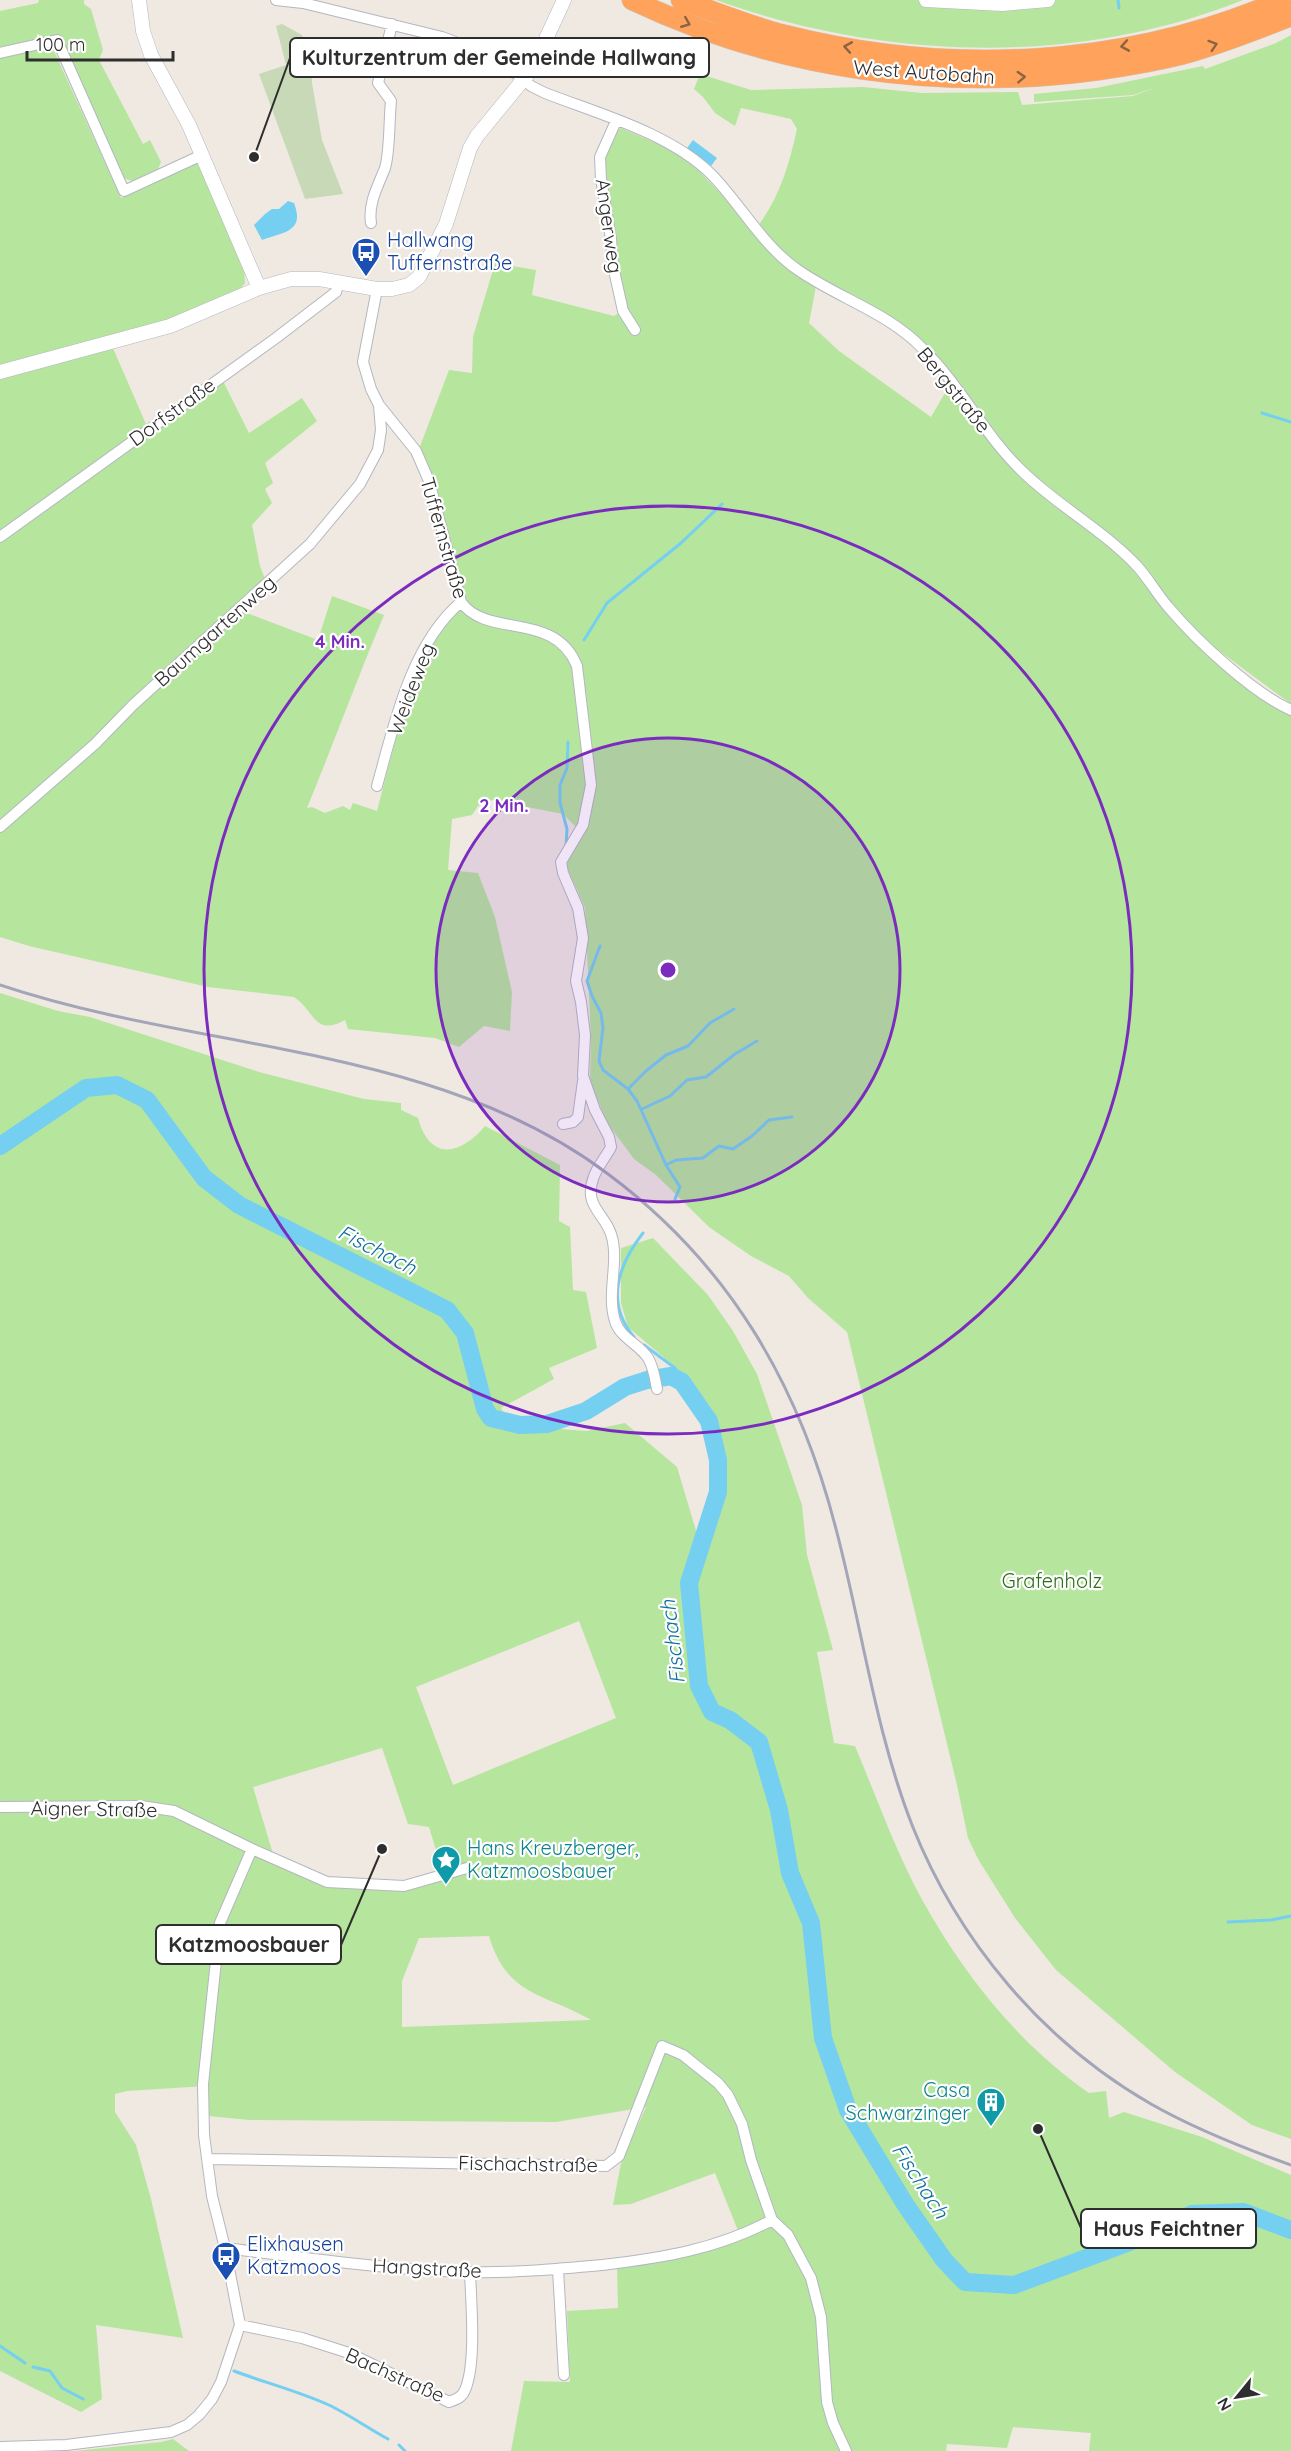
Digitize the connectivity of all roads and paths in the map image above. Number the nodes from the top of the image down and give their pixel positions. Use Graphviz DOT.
graph roads {
  1 [pos="139,0"];
  2 [pos="276,0"];
  3 [pos="564,0"];
  4 [pos="632,0"];
  5 [pos="681,0"];
  6 [pos="926,0"];
  7 [pos="1048,0"];
  8 [pos="1282,0"];
  9 [pos="303,1"];
  10 [pos="1291,16"];
  11 [pos="392,24"];
  12 [pos="0,53"];
  13 [pos="524,80"];
  14 [pos="616,121"];
  15 [pos="202,155"];
  16 [pos="371,223"];
  17 [pos="339,282"];
  18 [pos="259,288"];
  19 [pos="376,289"];
  20 [pos="635,330"];
  21 [pos="0,372"];
  22 [pos="379,405"];
  23 [pos="0,537"];
  24 [pos="461,602"];
  25 [pos="1291,710"];
  26 [pos="377,786"];
  27 [pos="0,827"];
  28 [pos="583,1076"];
  29 [pos="563,1124"];
  30 [pos="657,1389"];
  31 [pos="0,1807"];
  32 [pos="252,1849"];
  33 [pos="467,1868"];
  34 [pos="207,2159"];
  35 [pos="772,2220"];
  36 [pos="225,2248"];
  37 [pos="558,2269"];
  38 [pos="470,2272"];
  39 [pos="240,2325"];
  40 [pos="564,2375"];
  41 [pos="0,2447"];
  42 [pos="846,2451"];
  1 -- 15 [label="street"];
  2 -- 9 [label="street, Bergstraße"];
  3 -- 13 [label="street"];
  4 -- 10 [label="highway, West Autobahn, one-way"];
  8 -- 5 [label="highway, West Autobahn, one-way"];
  6 -- 7 [label="street"];
  9 -- 11 [label="street, Bergstraße"];
  11 -- 13 [label="street, Bergstraße"];
  11 -- 16 [label="street"];
  12 -- 15 [label="street"];
  13 -- 14 [label="street, Bergstraße"];
  13 -- 19 [label="street"];
  14 -- 20 [label="street, Angerweg"];
  14 -- 25 [label="street, Bergstraße"];
  15 -- 18 [label="street"];
  17 -- 18 [label="street"];
  17 -- 19 [label="street"];
  17 -- 23 [label="street, Dorfstraße"];
  18 -- 21 [label="street"];
  19 -- 22 [label="street, Tuffernstraße"];
  22 -- 24 [label="street, Tuffernstraße"];
  22 -- 27 [label="street, Baumgartenweg"];
  24 -- 26 [label="street, Weideweg"];
  24 -- 28 [label="street, Tuffernstraße"];
  28 -- 29 [label="street"];
  28 -- 30 [label="street, Tuffernstraße"];
  31 -- 32 [label="street, Aigner Straße"];
  32 -- 33 [label="street, Aigner Straße"];
  32 -- 34 [label="street"];
  34 -- 35 [label="street, Fischachstraße"];
  34 -- 36 [label="street"];
  35 -- 37 [label="street, Hangstraße"];
  35 -- 42 [label="street"];
  36 -- 38 [label="street, Hangstraße"];
  36 -- 39 [label="street"];
  37 -- 38 [label="street, Hangstraße"];
  37 -- 40 [label="street"];
  38 -- 39 [label="street, Bachstraße"];
  39 -- 41 [label="street"];
}
